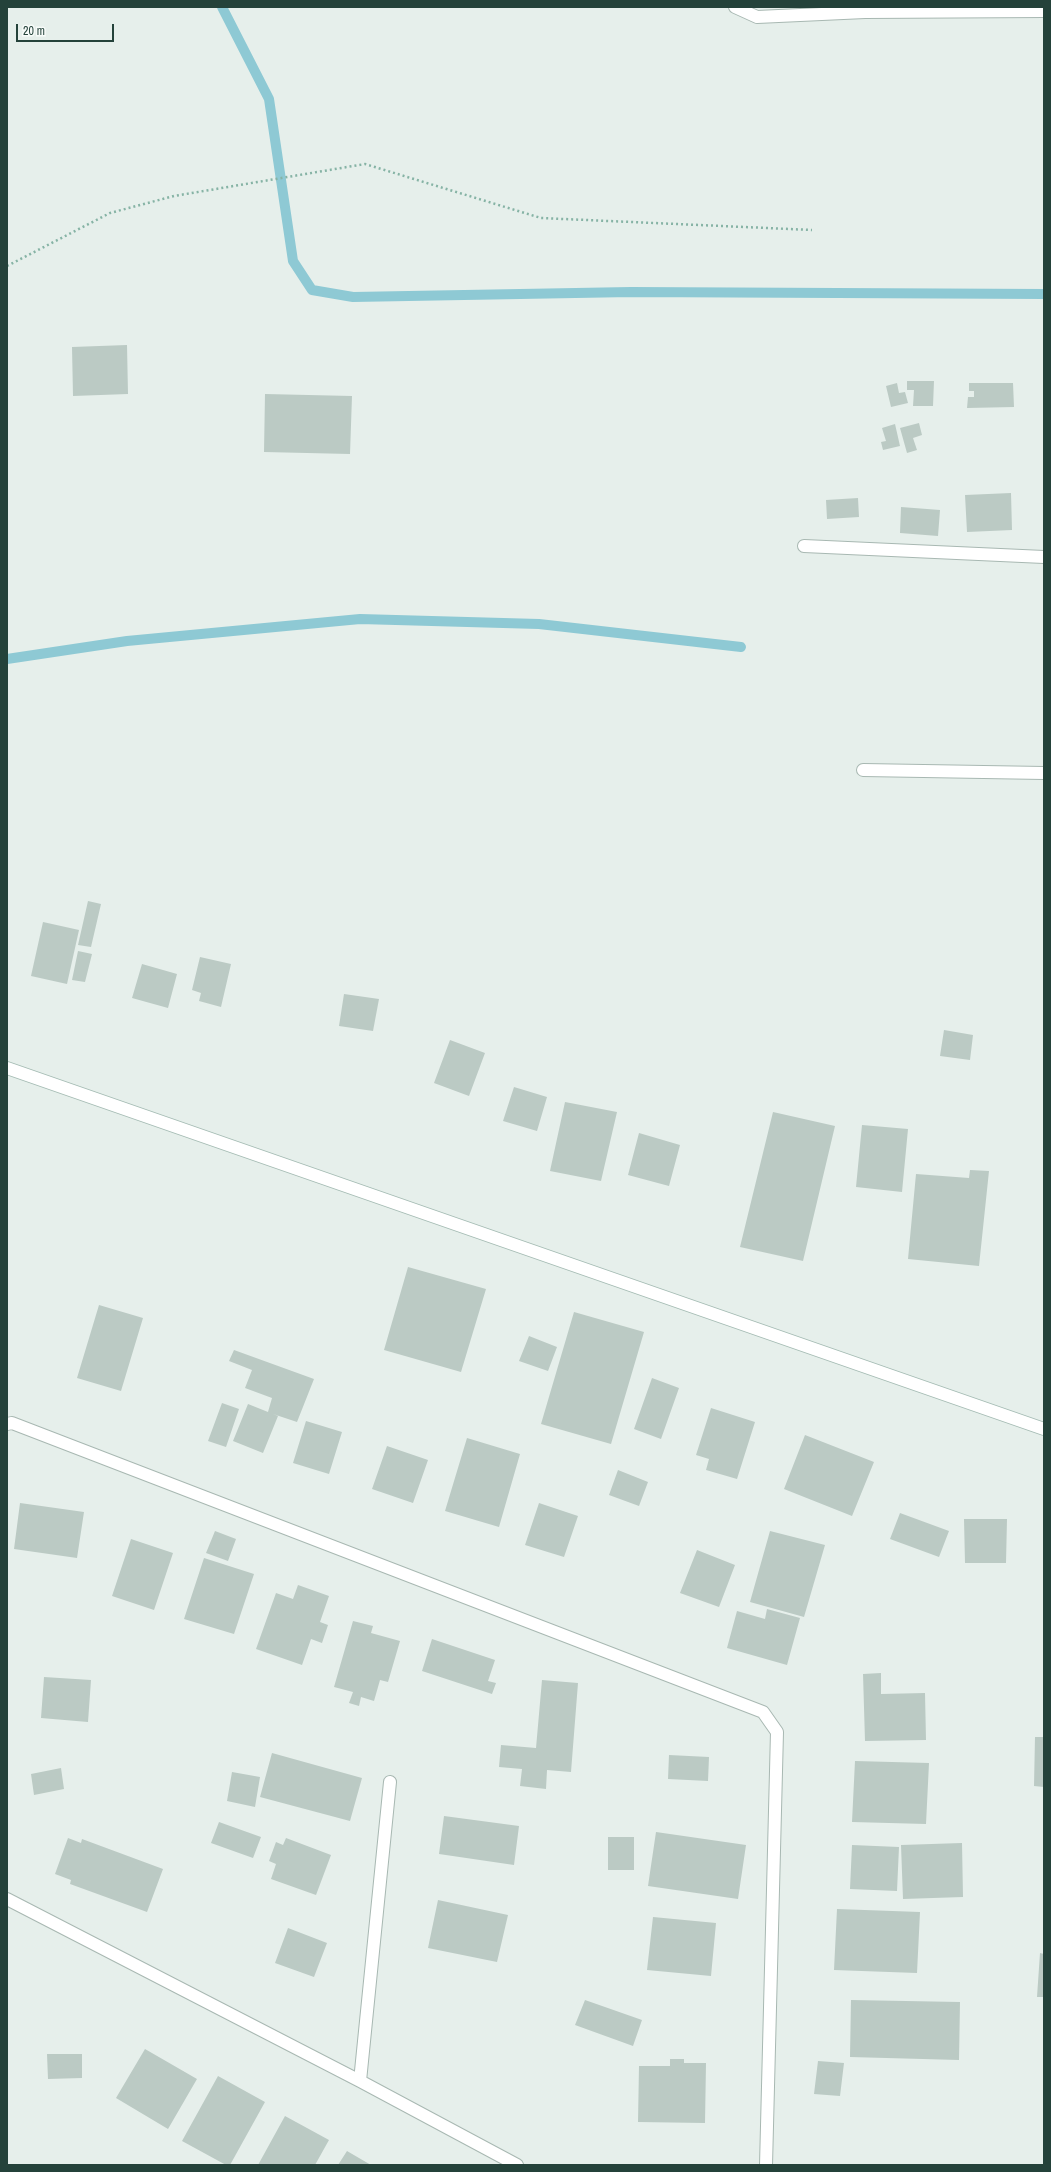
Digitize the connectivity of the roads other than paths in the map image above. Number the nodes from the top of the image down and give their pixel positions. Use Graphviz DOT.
graph roads {
  1 [pos="735,7"];
  2 [pos="1044,11"];
  3 [pos="804,546"];
  4 [pos="1044,557"];
  5 [pos="863,770"];
  6 [pos="1044,774"];
  7 [pos="7,1068"];
  8 [pos="7,1424"];
  9 [pos="1044,1429"];
  10 [pos="390,1782"];
  11 [pos="7,1900"];
  12 [pos="360,2081"];
  13 [pos="517,2165"];
  14 [pos="766,2165"];
  1 -- 2 [label="street"];
  3 -- 4 [label="street"];
  5 -- 6 [label="street"];
  7 -- 9 [label="street"];
  8 -- 14 [label="street"];
  10 -- 12 [label="street"];
  11 -- 12 [label="street"];
  12 -- 13 [label="street"];
}
